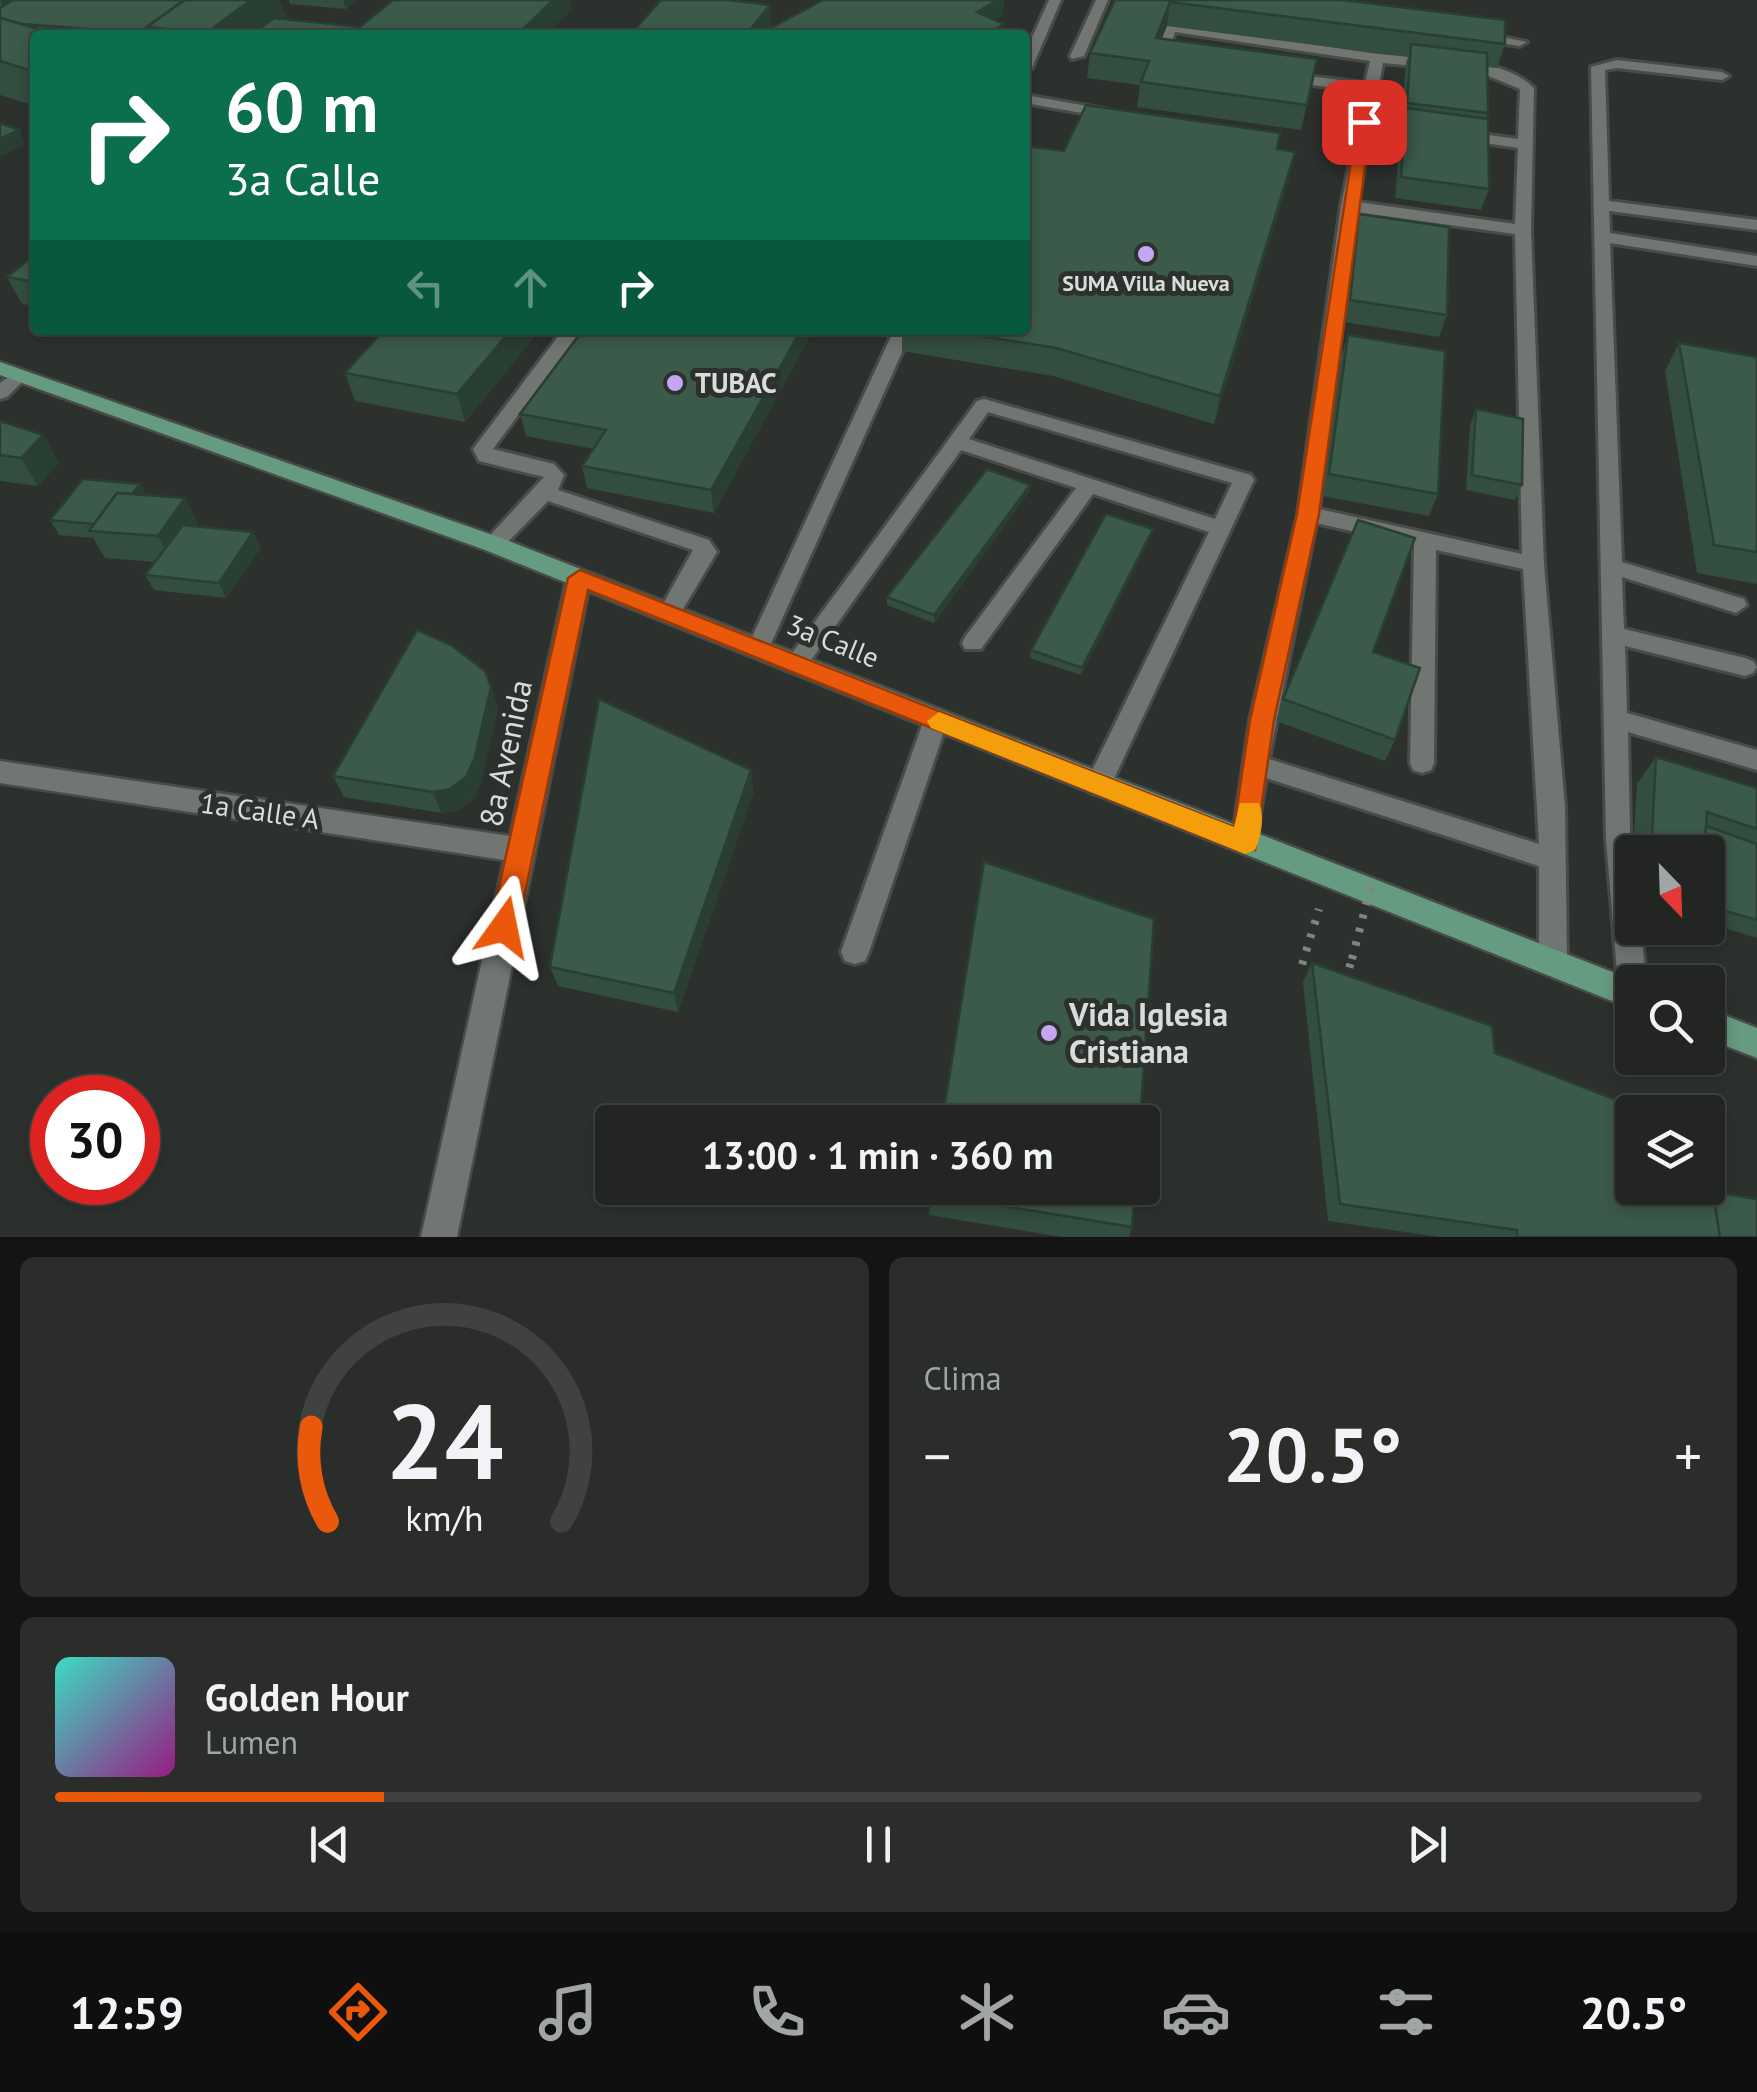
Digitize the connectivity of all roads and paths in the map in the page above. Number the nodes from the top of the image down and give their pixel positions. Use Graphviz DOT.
graph roads {
  1 [pos="1055,0"];
  2 [pos="1102,0"];
  3 [pos="1464,34"];
  4 [pos="1520,42"];
  5 [pos="1077,56"];
  6 [pos="1030,57"];
  7 [pos="1377,58"];
  8 [pos="1177,64"];
  9 [pos="1273,76"];
  10 [pos="1722,76"];
  11 [pos="1369,88"];
  12 [pos="1030,100"];
  13 [pos="1115,115"];
  14 [pos="1364,122"];
  15 [pos="1525,144"];
  16 [pos="1600,204"];
  17 [pos="1349,206"];
  18 [pos="1757,225"];
  19 [pos="1523,230"];
  20 [pos="1604,237"];
  21 [pos="1757,261"];
  22 [pos="568,335"];
  23 [pos="901,335"];
  24 [pos="7,379"];
  25 [pos="957,442"];
  26 [pos="1089,485"];
  27 [pos="544,492"];
  28 [pos="1308,514"];
  29 [pos="1221,528"];
  30 [pos="1425,540"];
  31 [pos="493,544"];
  32 [pos="1532,564"];
  33 [pos="1611,566"];
  34 [pos="580,578"];
  35 [pos="1736,605"];
  36 [pos="669,613"];
  37 [pos="1613,635"];
  38 [pos="973,643"];
  39 [pos="758,648"];
  40 [pos="796,664"];
  41 [pos="1745,666"];
  42 [pos="1616,718"];
  43 [pos="936,720"];
  44 [pos="1757,760"];
  45 [pos="1256,764"];
  46 [pos="1422,764"];
  47 [pos="0,772"];
  48 [pos="1098,785"];
  49 [pos="1245,842"];
  50 [pos="520,850"];
  51 [pos="1552,859"];
  52 [pos="1328,877"];
  53 [pos="1373,878"];
  54 [pos="855,952"];
  55 [pos="1553,961"];
  56 [pos="1630,965"];
  57 [pos="1615,988"];
  58 [pos="1725,1031"];
  59 [pos="1757,1043"];
  60 [pos="439,1237"];
  1 -- 6 [label="lane"];
  2 -- 5 [label="lane"];
  3 -- 4 [label="lane"];
  7 -- 8 [label="lane"];
  7 -- 11 [label="lane"];
  7 -- 15 [label="lane"];
  9 -- 11 [label="lane"];
  10 -- 16 [label="lane"];
  11 -- 14 [label="lane"];
  12 -- 13 [label="lane"];
  14 -- 15 [label="lane"];
  14 -- 17 [label="lane"];
  15 -- 19 [label="lane"];
  16 -- 18 [label="lane"];
  16 -- 20 [label="lane"];
  17 -- 19 [label="lane"];
  17 -- 28 [label="lane"];
  19 -- 32 [label="lane"];
  20 -- 21 [label="lane"];
  20 -- 33 [label="lane"];
  22 -- 27 [label="lane"];
  23 -- 39 [label="lane"];
  24 -- 31 [label="main road, 3a Calle"];
  25 -- 26 [label="lane"];
  25 -- 29 [label="lane"];
  25 -- 40 [label="lane"];
  26 -- 29 [label="lane"];
  26 -- 38 [label="lane"];
  27 -- 31 [label="lane"];
  27 -- 36 [label="lane"];
  28 -- 30 [label="lane"];
  28 -- 45 [label="lane"];
  29 -- 48 [label="lane"];
  30 -- 32 [label="lane"];
  30 -- 46 [label="lane"];
  31 -- 34 [label="main road, 3a Calle"];
  32 -- 51 [label="lane"];
  33 -- 35 [label="lane"];
  33 -- 37 [label="lane"];
  34 -- 36 [label="main road, 3a Calle"];
  34 -- 50 [label="street, 8a Avenida"];
  36 -- 39 [label="main road, 3a Calle"];
  37 -- 41 [label="lane"];
  37 -- 42 [label="lane"];
  39 -- 40 [label="main road, 3a Calle"];
  40 -- 43 [label="main road, 3a Calle"];
  42 -- 44 [label="lane"];
  42 -- 56 [label="lane"];
  43 -- 48 [label="main road, 3a Calle"];
  43 -- 54 [label="lane"];
  45 -- 49 [label="lane"];
  45 -- 51 [label="lane"];
  47 -- 50 [label="street, 1a Calle A"];
  48 -- 49 [label="main road, 3a Calle"];
  49 -- 52 [label="main road, 3a Calle"];
  50 -- 60 [label="street, 8a Avenida"];
  51 -- 55 [label="lane"];
  52 -- 53 [label="path, bridge"];
  52 -- 55 [label="main road, 3a Calle"];
  55 -- 57 [label="main road, 3a Calle"];
  58 -- 59 [label="main road"];
}
